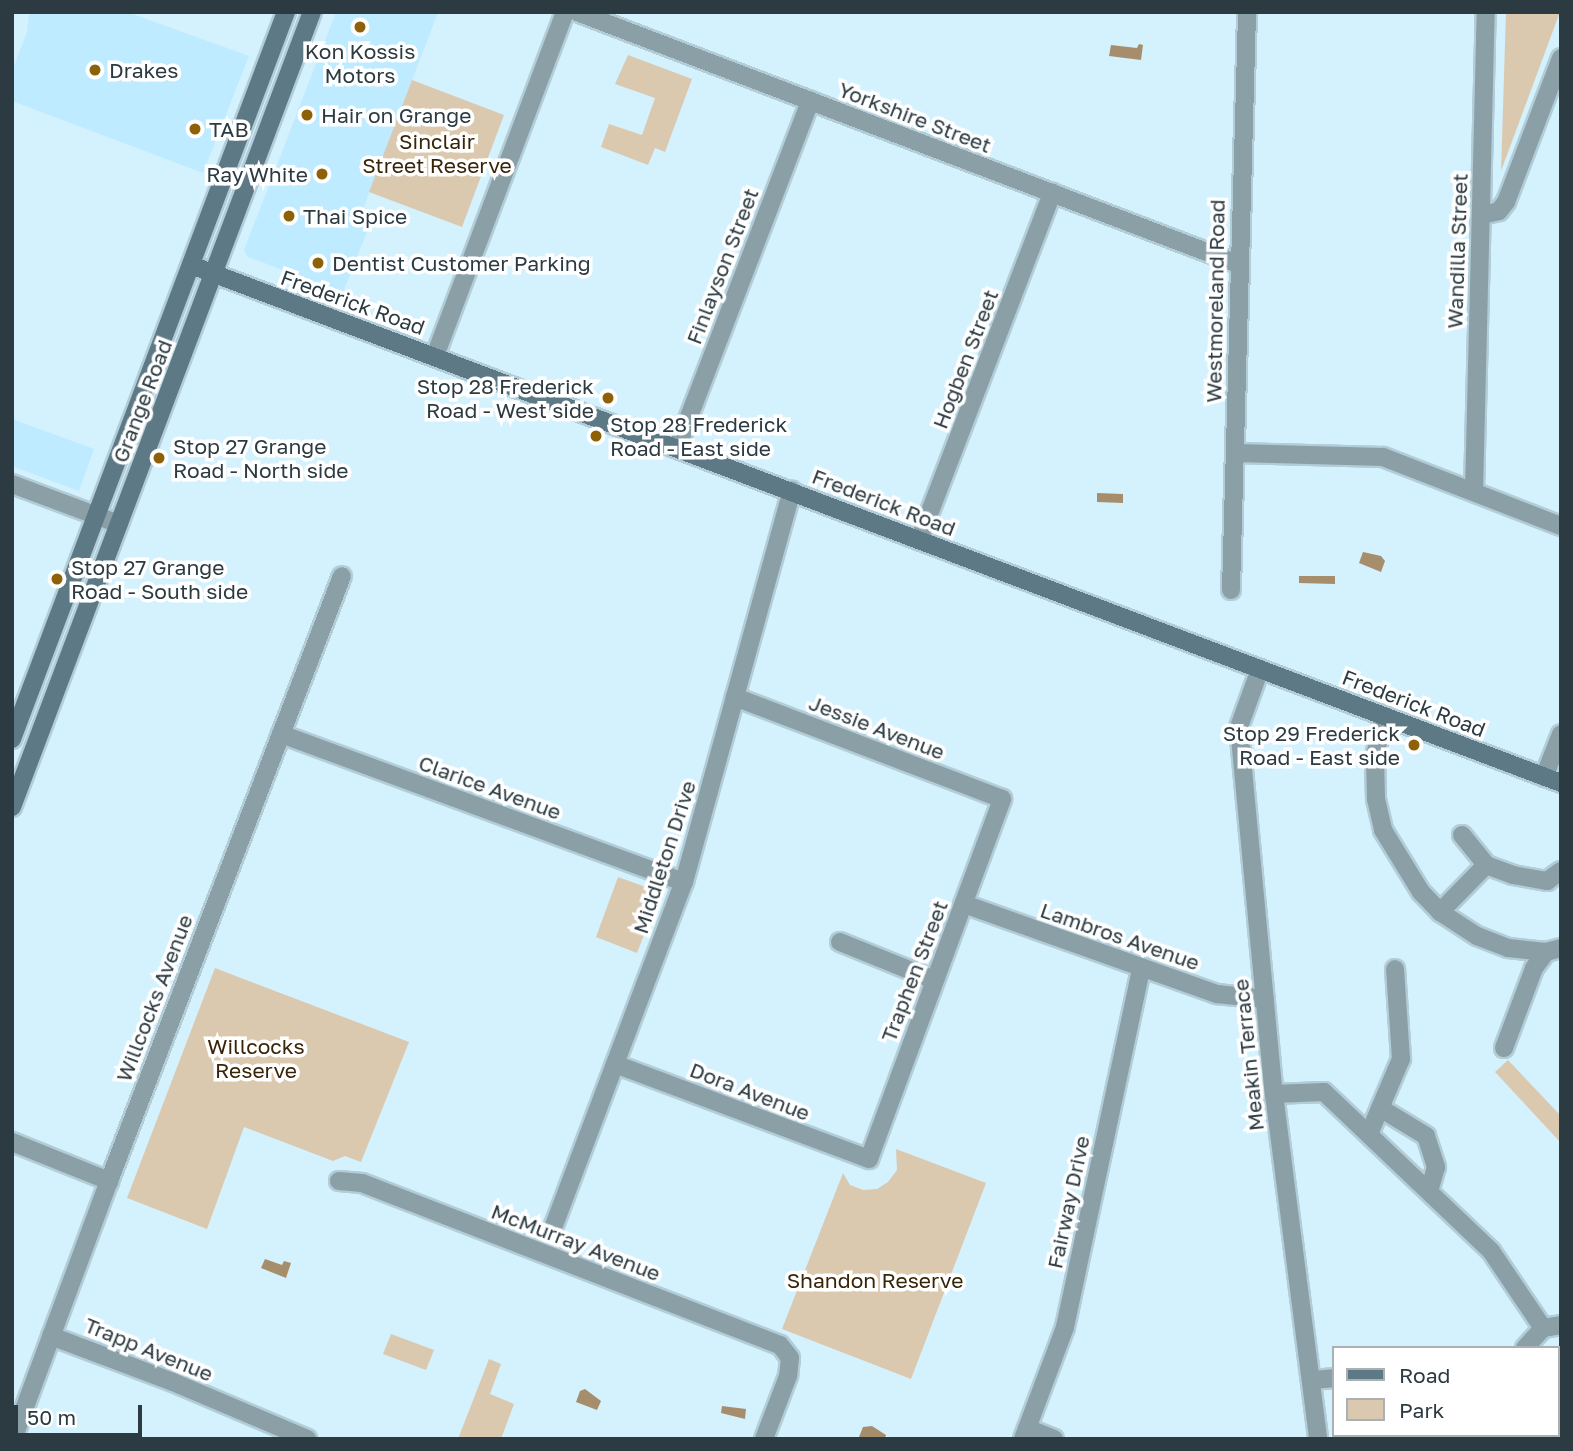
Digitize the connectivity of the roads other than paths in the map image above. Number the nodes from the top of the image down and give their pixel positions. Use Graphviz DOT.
graph roads {
  1 [pos="286,12"];
  2 [pos="312,12"];
  3 [pos="565,12"];
  4 [pos="577,12"];
  5 [pos="1247,12"];
  6 [pos="1486,12"];
  7 [pos="1561,58"];
  8 [pos="810,101"];
  9 [pos="1052,194"];
  10 [pos="1482,215"];
  11 [pos="1238,264"];
  12 [pos="191,265"];
  13 [pos="215,275"];
  14 [pos="435,356"];
  15 [pos="677,448"];
  16 [pos="1236,453"];
  17 [pos="12,484"];
  18 [pos="792,491"];
  19 [pos="1474,491"];
  20 [pos="96,515"];
  21 [pos="119,524"];
  22 [pos="1561,526"];
  23 [pos="919,540"];
  24 [pos="342,576"];
  25 [pos="1231,590"];
  26 [pos="1260,669"];
  27 [pos="735,697"];
  28 [pos="1384,716"];
  29 [pos="281,734"];
  30 [pos="1561,734"];
  31 [pos="12,739"];
  32 [pos="1553,780"];
  33 [pos="1002,799"];
  34 [pos="12,807"];
  35 [pos="1462,835"];
  36 [pos="1486,865"];
  37 [pos="1561,871"];
  38 [pos="684,881"];
  39 [pos="964,904"];
  40 [pos="1440,912"];
  41 [pos="840,942"];
  42 [pos="1554,950"];
  43 [pos="1141,969"];
  44 [pos="1395,969"];
  45 [pos="934,979"];
  46 [pos="1265,999"];
  47 [pos="1504,1048"];
  48 [pos="615,1065"];
  49 [pos="1274,1094"];
  50 [pos="1380,1108"];
  51 [pos="1369,1134"];
  52 [pos="12,1142"];
  53 [pos="869,1159"];
  54 [pos="108,1181"];
  55 [pos="339,1181"];
  56 [pos="1429,1191"];
  57 [pos="553,1228"];
  58 [pos="1552,1326"];
  59 [pos="51,1336"];
  60 [pos="1527,1346"];
  61 [pos="1332,1378"];
  62 [pos="1312,1380"];
  63 [pos="1025,1433"];
  64 [pos="13,1439"];
  65 [pos="307,1439"];
  66 [pos="764,1439"];
  67 [pos="1054,1439"];
  68 [pos="1318,1439"];
  1 -- 12 [label="main road, Grange Road"];
  2 -- 13 [label="main road, Grange Road"];
  3 -- 14 [label="street"];
  4 -- 8 [label="street, Yorkshire Street"];
  5 -- 11 [label="street, Westmoreland Road"];
  6 -- 10 [label="street, Wandilla Street"];
  7 -- 10 [label="street"];
  8 -- 9 [label="street, Yorkshire Street"];
  8 -- 15 [label="street, Finlayson Street"];
  9 -- 11 [label="street, Yorkshire Street"];
  9 -- 23 [label="street, Hogben Street"];
  10 -- 19 [label="street, Wandilla Street"];
  11 -- 16 [label="street, Westmoreland Road"];
  12 -- 13 [label="main road, Frederick Road"];
  12 -- 20 [label="main road, Grange Road"];
  13 -- 14 [label="main road, Frederick Road"];
  13 -- 21 [label="main road, Grange Road"];
  14 -- 15 [label="main road, Frederick Road"];
  15 -- 18 [label="main road, Frederick Road"];
  16 -- 19 [label="street"];
  16 -- 25 [label="street, Westmoreland Road"];
  17 -- 20 [label="street"];
  18 -- 23 [label="main road, Frederick Road"];
  18 -- 27 [label="street, Middleton Drive"];
  19 -- 22 [label="street"];
  20 -- 21 [label="street"];
  20 -- 31 [label="main road, Grange Road"];
  21 -- 34 [label="main road, Grange Road"];
  23 -- 26 [label="main road, Frederick Road"];
  24 -- 29 [label="street, Willcocks Avenue"];
  26 -- 28 [label="main road, Frederick Road"];
  26 -- 46 [label="street, Meakin Terrace"];
  27 -- 33 [label="street, Jessie Avenue"];
  27 -- 38 [label="street, Middleton Drive"];
  28 -- 32 [label="main road, Frederick Road"];
  28 -- 40 [label="street"];
  29 -- 38 [label="street, Clarice Avenue"];
  29 -- 54 [label="street, Willcocks Avenue"];
  30 -- 32 [label="street"];
  33 -- 39 [label="street, Traphen Street"];
  35 -- 36 [label="street"];
  36 -- 37 [label="street"];
  36 -- 40 [label="street"];
  38 -- 48 [label="street, Middleton Drive"];
  39 -- 43 [label="street, Lambros Avenue"];
  39 -- 45 [label="street, Traphen Street"];
  40 -- 42 [label="street"];
  41 -- 45 [label="street"];
  42 -- 47 [label="street"];
  43 -- 46 [label="street, Lambros Avenue"];
  43 -- 63 [label="street, Fairway Drive"];
  44 -- 50 [label="street"];
  45 -- 53 [label="street, Traphen Street"];
  46 -- 49 [label="street, Meakin Terrace"];
  48 -- 53 [label="street, Dora Avenue"];
  48 -- 57 [label="street, Middleton Drive"];
  49 -- 51 [label="street"];
  49 -- 62 [label="street, Meakin Terrace"];
  50 -- 51 [label="street"];
  50 -- 56 [label="street"];
  51 -- 56 [label="street"];
  52 -- 54 [label="street"];
  54 -- 59 [label="street, Willcocks Avenue"];
  55 -- 66 [label="street, McMurray Avenue"];
  56 -- 58 [label="street"];
  58 -- 60 [label="street"];
  59 -- 64 [label="street, Willcocks Avenue"];
  59 -- 65 [label="street, Trapp Avenue"];
  61 -- 62 [label="street"];
  62 -- 68 [label="street, Meakin Terrace"];
  63 -- 67 [label="street"];
}
